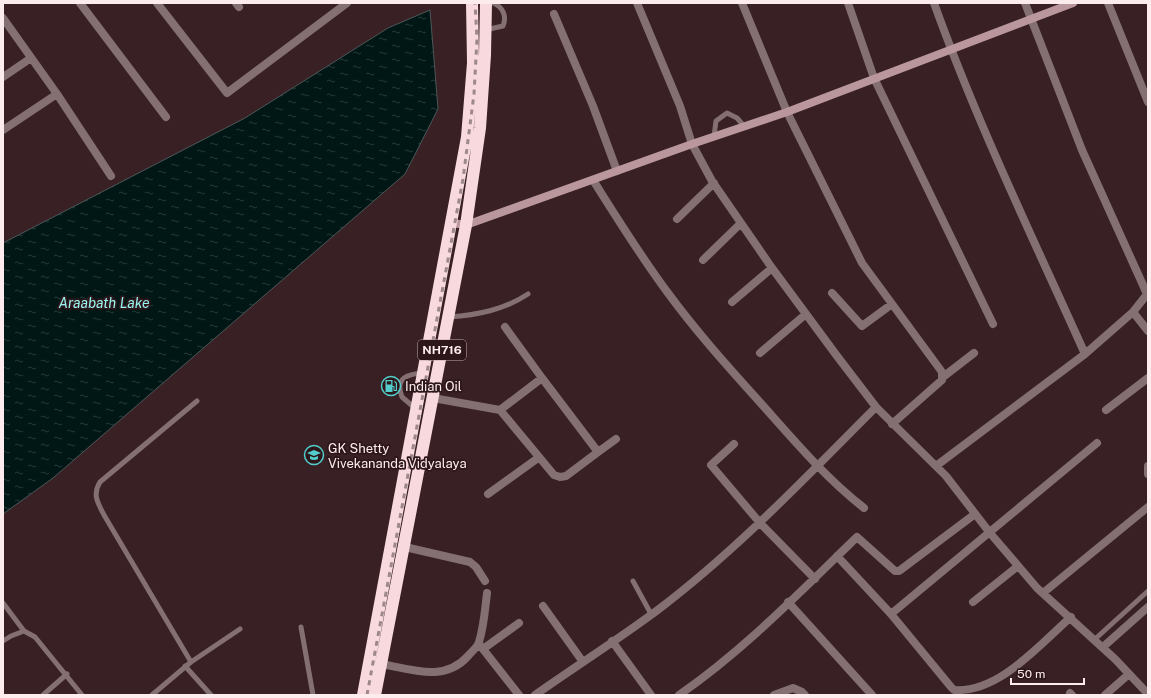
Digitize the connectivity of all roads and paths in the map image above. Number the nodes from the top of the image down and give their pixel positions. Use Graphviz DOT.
graph roads {
  1 [pos="80,3"];
  2 [pos="157,3"];
  3 [pos="347,3"];
  4 [pos="472,3"];
  5 [pos="486,3"];
  6 [pos="493,3"];
  7 [pos="637,3"];
  8 [pos="742,3"];
  9 [pos="848,3"];
  10 [pos="934,3"];
  11 [pos="1025,3"];
  12 [pos="1073,3"];
  13 [pos="1108,3"];
  14 [pos="554,14"];
  15 [pos="3,18"];
  16 [pos="1031,18"];
  17 [pos="485,30"];
  18 [pos="950,49"];
  19 [pos="31,58"];
  20 [pos="3,77"];
  21 [pos="874,78"];
  22 [pos="57,94"];
  23 [pos="1148,102"];
  24 [pos="788,112"];
  25 [pos="166,117"];
  26 [pos="744,126"];
  27 [pos="3,130"];
  28 [pos="714,136"];
  29 [pos="692,144"];
  30 [pos="617,171"];
  31 [pos="111,176"];
  32 [pos="593,180"];
  33 [pos="714,183"];
  34 [pos="677,219"];
  35 [pos="452,222"];
  36 [pos="741,223"];
  37 [pos="466,225"];
  38 [pos="703,260"];
  39 [pos="772,268"];
  40 [pos="832,293"];
  41 [pos="1148,293"];
  42 [pos="528,294"];
  43 [pos="732,302"];
  44 [pos="892,304"];
  45 [pos="1133,312"];
  46 [pos="806,314"];
  47 [pos="448,317"];
  48 [pos="993,324"];
  49 [pos="505,328"];
  50 [pos="1148,332"];
  51 [pos="760,353"];
  52 [pos="974,353"];
  53 [pos="1085,354"];
  54 [pos="424,373"];
  55 [pos="943,377"];
  56 [pos="542,378"];
  57 [pos="1148,378"];
  58 [pos="433,398"];
  59 [pos="198,402"];
  60 [pos="876,407"];
  61 [pos="417,410"];
  62 [pos="500,410"];
  63 [pos="1106,410"];
  64 [pos="892,424"];
  65 [pos="616,439"];
  66 [pos="1097,443"];
  67 [pos="734,444"];
  68 [pos="598,452"];
  69 [pos="538,458"];
  70 [pos="817,466"];
  71 [pos="936,466"];
  72 [pos="1148,466"];
  73 [pos="1148,474"];
  74 [pos="488,494"];
  75 [pos="1148,507"];
  76 [pos="864,508"];
  77 [pos="975,514"];
  78 [pos="760,523"];
  79 [pos="990,533"];
  80 [pos="405,546"];
  81 [pos="837,556"];
  82 [pos="1018,566"];
  83 [pos="815,579"];
  84 [pos="485,581"];
  85 [pos="633,581"];
  86 [pos="1148,591"];
  87 [pos="487,593"];
  88 [pos="1043,593"];
  89 [pos="788,602"];
  90 [pos="974,602"];
  91 [pos="3,603"];
  92 [pos="543,606"];
  93 [pos="1148,607"];
  94 [pos="651,614"];
  95 [pos="891,614"];
  96 [pos="1070,617"];
  97 [pos="519,623"];
  98 [pos="301,627"];
  99 [pos="240,629"];
  100 [pos="24,631"];
  101 [pos="1094,640"];
  102 [pos="3,641"];
  103 [pos="612,641"];
  104 [pos="481,646"];
  105 [pos="1103,647"];
  106 [pos="191,662"];
  107 [pos="583,662"];
  108 [pos="381,664"];
  109 [pos="185,666"];
  110 [pos="67,674"];
  111 [pos="1129,674"];
  112 [pos="1148,694"];
  113 [pos="43,695"];
  114 [pos="82,695"];
  115 [pos="152,695"];
  116 [pos="211,695"];
  117 [pos="313,695"];
  118 [pos="364,695"];
  119 [pos="375,695"];
  120 [pos="519,695"];
  121 [pos="535,695"];
  122 [pos="651,695"];
  123 [pos="679,695"];
  124 [pos="774,695"];
  125 [pos="805,695"];
  126 [pos="872,695"];
  127 [pos="1105,695"];
  1 -- 25 [label="street"];
  2 -- 3 [label="street"];
  4 -- 35 [label="highway, NH716"];
  5 -- 17 [label="highway, NH716"];
  6 -- 17 [label="lane"];
  7 -- 29 [label="street"];
  8 -- 24 [label="street"];
  9 -- 21 [label="street"];
  10 -- 18 [label="street"];
  11 -- 16 [label="street"];
  12 -- 16 [label="street"];
  13 -- 23 [label="street"];
  14 -- 30 [label="street"];
  15 -- 19 [label="street"];
  16 -- 18 [label="street"];
  16 -- 41 [label="street"];
  17 -- 37 [label="highway, NH716"];
  18 -- 21 [label="street"];
  18 -- 53 [label="street"];
  19 -- 20 [label="street"];
  19 -- 22 [label="street"];
  21 -- 24 [label="street"];
  21 -- 48 [label="street"];
  22 -- 27 [label="street"];
  22 -- 31 [label="street"];
  24 -- 26 [label="street"];
  24 -- 44 [label="street"];
  26 -- 28 [label="street"];
  26 -- 28 [label="lane"];
  28 -- 29 [label="street"];
  29 -- 30 [label="street"];
  29 -- 33 [label="street"];
  30 -- 32 [label="street"];
  32 -- 37 [label="street"];
  32 -- 70 [label="street"];
  33 -- 34 [label="street"];
  33 -- 36 [label="street"];
  35 -- 37 [label="street"];
  35 -- 54 [label="highway, NH716"];
  36 -- 38 [label="street"];
  36 -- 39 [label="street"];
  37 -- 47 [label="highway, NH716"];
  39 -- 43 [label="street"];
  39 -- 46 [label="street"];
  40 -- 44 [label="street"];
  41 -- 45 [label="street"];
  42 -- 47 [label="lane"];
  44 -- 55 [label="street"];
  45 -- 50 [label="street"];
  45 -- 53 [label="street"];
  46 -- 51 [label="street"];
  46 -- 60 [label="street"];
  47 -- 58 [label="highway, NH716"];
  49 -- 56 [label="street"];
  52 -- 55 [label="street"];
  53 -- 71 [label="street"];
  54 -- 61 [label="highway, NH716"];
  54 -- 61 [label="lane"];
  55 -- 64 [label="street"];
  56 -- 62 [label="street"];
  56 -- 68 [label="street"];
  57 -- 63 [label="street"];
  58 -- 62 [label="street"];
  58 -- 80 [label="highway, NH716"];
  59 -- 106 [label="lane"];
  60 -- 64 [label="street"];
  60 -- 70 [label="street"];
  61 -- 118 [label="highway, NH716"];
  62 -- 69 [label="street"];
  64 -- 71 [label="street"];
  65 -- 68 [label="street"];
  66 -- 79 [label="street"];
  67 -- 78 [label="street"];
  68 -- 69 [label="street"];
  69 -- 74 [label="street"];
  70 -- 76 [label="street"];
  70 -- 78 [label="street"];
  71 -- 77 [label="street"];
  72 -- 73 [label="street"];
  75 -- 88 [label="street"];
  77 -- 79 [label="street"];
  77 -- 81 [label="street"];
  78 -- 83 [label="street"];
  78 -- 94 [label="street"];
  79 -- 82 [label="street"];
  79 -- 95 [label="street"];
  80 -- 84 [label="street"];
  80 -- 108 [label="highway, NH716"];
  81 -- 83 [label="street"];
  81 -- 95 [label="street"];
  82 -- 88 [label="street"];
  82 -- 90 [label="street"];
  83 -- 89 [label="street"];
  85 -- 94 [label="lane"];
  86 -- 101 [label="lane"];
  87 -- 104 [label="street"];
  88 -- 96 [label="street"];
  89 -- 123 [label="street"];
  89 -- 126 [label="street"];
  91 -- 100 [label="lane"];
  92 -- 107 [label="street"];
  93 -- 105 [label="street"];
  94 -- 103 [label="street"];
  95 -- 96 [label="street"];
  96 -- 101 [label="street"];
  97 -- 104 [label="street"];
  98 -- 117 [label="lane"];
  99 -- 106 [label="lane"];
  100 -- 102 [label="lane"];
  100 -- 110 [label="lane"];
  101 -- 105 [label="street"];
  103 -- 107 [label="street"];
  103 -- 122 [label="street"];
  104 -- 108 [label="street"];
  104 -- 120 [label="street"];
  105 -- 111 [label="street"];
  106 -- 109 [label="lane"];
  107 -- 121 [label="street"];
  108 -- 119 [label="highway, NH716"];
  109 -- 115 [label="lane"];
  109 -- 116 [label="lane"];
  110 -- 113 [label="lane"];
  110 -- 114 [label="lane"];
  111 -- 112 [label="street"];
  111 -- 127 [label="street"];
  124 -- 125 [label="street"];
}
